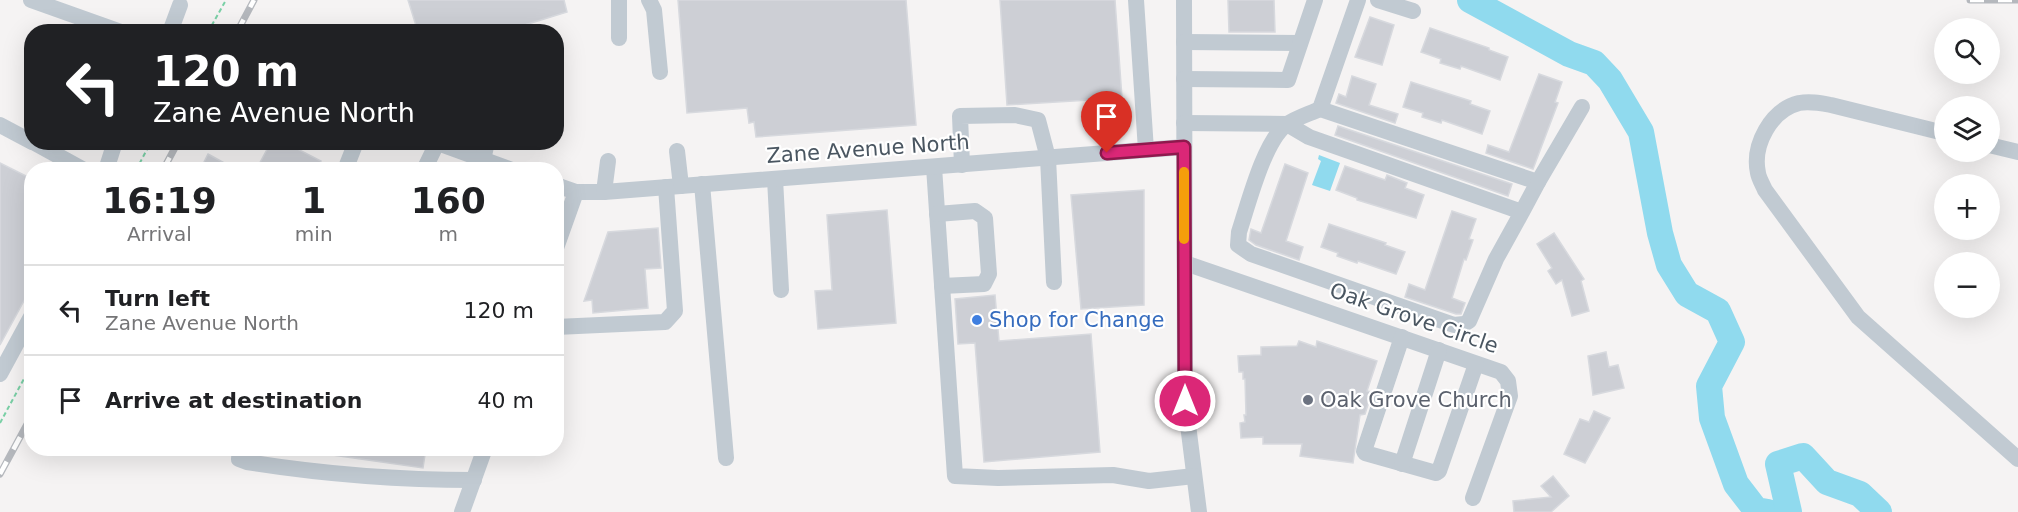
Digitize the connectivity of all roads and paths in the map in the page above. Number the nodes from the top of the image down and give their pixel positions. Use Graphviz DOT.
graph roads {
  1 [pos="31,0"];
  2 [pos="226,0"];
  3 [pos="619,0"];
  4 [pos="650,0"];
  5 [pos="1136,0"];
  6 [pos="1184,0"];
  7 [pos="1315,0"];
  8 [pos="1358,0"];
  9 [pos="1378,0"];
  10 [pos="180,5"];
  11 [pos="1413,11"];
  12 [pos="98,24"];
  13 [pos="173,24"];
  14 [pos="212,24"];
  15 [pos="619,38"];
  16 [pos="1184,42"];
  17 [pos="1300,43"];
  18 [pos="660,72"];
  19 [pos="1184,79"];
  20 [pos="1582,107"];
  21 [pos="1320,109"];
  22 [pos="1184,123"];
  23 [pos="1287,124"];
  24 [pos="0,125"];
  25 [pos="1934,131"];
  26 [pos="24,138"];
  27 [pos="1184,147"];
  28 [pos="2000,147"];
  29 [pos="47,150"];
  30 [pos="455,150"];
  31 [pos="485,150"];
  32 [pos="1146,150"];
  33 [pos="677,151"];
  34 [pos="2018,152"];
  35 [pos="1048,158"];
  36 [pos="483,160"];
  37 [pos="608,161"];
  38 [pos="69,162"];
  39 [pos="489,162"];
  40 [pos="962,165"];
  41 [pos="934,166"];
  42 [pos="775,179"];
  43 [pos="1538,182"];
  44 [pos="702,184"];
  45 [pos="674,187"];
  46 [pos="564,188"];
  47 [pos="576,192"];
  48 [pos="603,192"];
  49 [pos="1522,212"];
  50 [pos="937,214"];
  51 [pos="564,226"];
  52 [pos="1185,263"];
  53 [pos="1054,282"];
  54 [pos="942,286"];
  55 [pos="781,290"];
  56 [pos="564,327"];
  57 [pos="24,330"];
  58 [pos="1402,337"];
  59 [pos="1439,351"];
  60 [pos="1476,364"];
  61 [pos="0,374"];
  62 [pos="24,379"];
  63 [pos="0,423"];
  64 [pos="239,456"];
  65 [pos="482,456"];
  66 [pos="726,458"];
  67 [pos="2018,459"];
  68 [pos="1402,464"];
  69 [pos="1194,476"];
  70 [pos="474,480"];
  71 [pos="1473,498"];
  72 [pos="462,512"];
  73 [pos="1199,512"];
  1 -- 12 [label="street"];
  2 -- 14 [label="path"];
  3 -- 15 [label="street"];
  4 -- 18 [label="street"];
  5 -- 32 [label="street"];
  6 -- 16 [label="street"];
  7 -- 17 [label="street"];
  8 -- 21 [label="street"];
  9 -- 11 [label="street"];
  10 -- 13 [label="street"];
  16 -- 17 [label="street"];
  16 -- 19 [label="street"];
  17 -- 19 [label="street"];
  19 -- 22 [label="street"];
  20 -- 43 [label="street"];
  21 -- 23 [label="street"];
  21 -- 43 [label="street"];
  22 -- 23 [label="street"];
  22 -- 27 [label="street"];
  23 -- 49 [label="street"];
  23 -- 49 [label="street"];
  24 -- 26 [label="street"];
  25 -- 67 [label="street"];
  27 -- 32 [label="street, Zane Avenue North"];
  27 -- 52 [label="street"];
  28 -- 34 [label="street"];
  29 -- 38 [label="street"];
  30 -- 36 [label="street"];
  31 -- 36 [label="street"];
  32 -- 35 [label="street, Zane Avenue North"];
  33 -- 45 [label="street"];
  35 -- 40 [label="street, Zane Avenue North"];
  35 -- 40 [label="street"];
  35 -- 53 [label="street"];
  36 -- 39 [label="street"];
  37 -- 48 [label="street"];
  40 -- 41 [label="street, Zane Avenue North"];
  41 -- 42 [label="street, Zane Avenue North"];
  41 -- 50 [label="street"];
  42 -- 44 [label="street, Zane Avenue North"];
  42 -- 55 [label="street"];
  43 -- 49 [label="street"];
  44 -- 45 [label="street, Zane Avenue North"];
  44 -- 66 [label="street"];
  45 -- 48 [label="street, Zane Avenue North"];
  45 -- 56 [label="street"];
  46 -- 47 [label="street, Zane Avenue North"];
  47 -- 48 [label="street, Zane Avenue North"];
  47 -- 51 [label="street"];
  50 -- 54 [label="street"];
  50 -- 54 [label="street"];
  52 -- 58 [label="street, Oak Grove Circle"];
  52 -- 69 [label="street"];
  54 -- 69 [label="street"];
  57 -- 61 [label="street"];
  58 -- 59 [label="street, Oak Grove Circle"];
  58 -- 68 [label="street"];
  59 -- 60 [label="street, Oak Grove Circle"];
  59 -- 68 [label="street"];
  60 -- 68 [label="street"];
  60 -- 71 [label="street, Oak Grove Circle"];
  62 -- 63 [label="path"];
  64 -- 70 [label="street"];
  65 -- 70 [label="street"];
  69 -- 73 [label="street"];
  70 -- 72 [label="street"];
}
